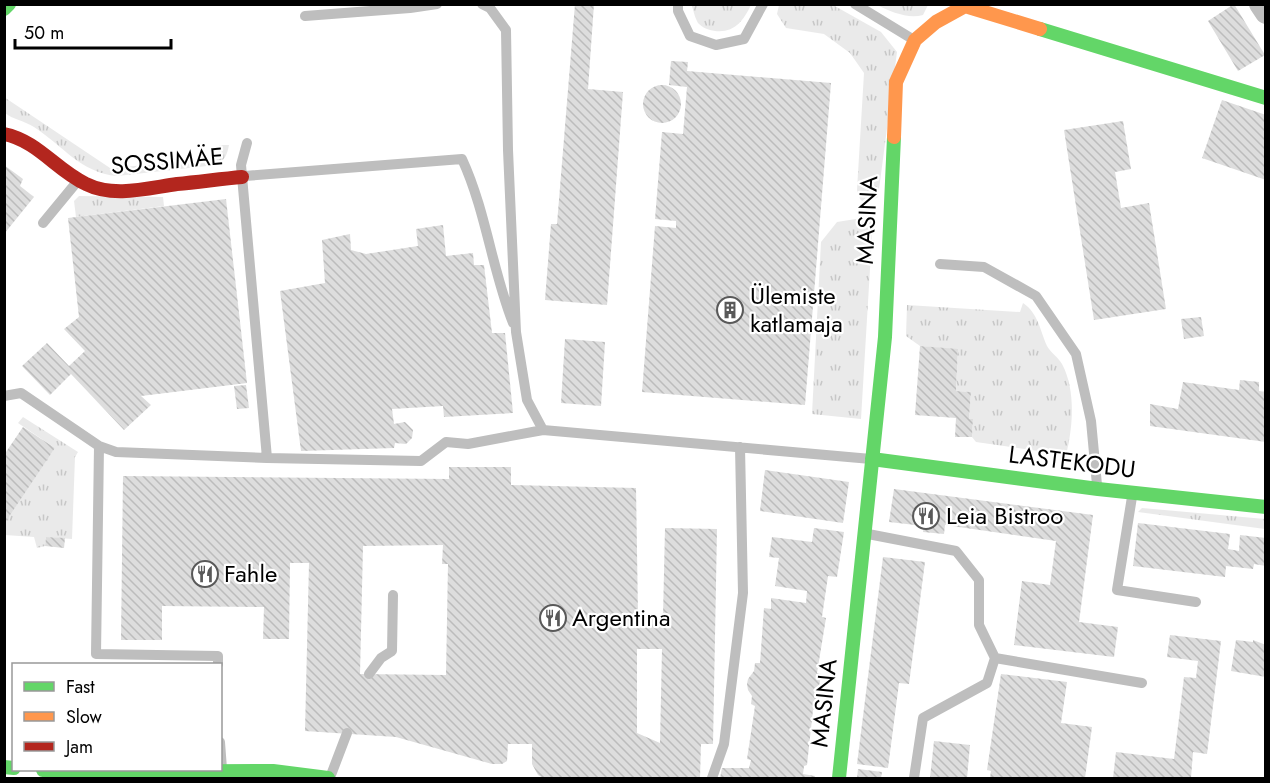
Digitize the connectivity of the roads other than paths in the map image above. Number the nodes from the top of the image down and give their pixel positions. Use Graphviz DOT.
graph roads {
  1 [pos="9,4"];
  2 [pos="436,4"];
  3 [pos="482,4"];
  4 [pos="678,4"];
  5 [pos="763,4"];
  6 [pos="855,4"];
  7 [pos="1260,4"];
  8 [pos="4,9"];
  9 [pos="1266,14"];
  10 [pos="305,16"];
  11 [pos="915,40"];
  12 [pos="1266,98"];
  13 [pos="4,134"];
  14 [pos="247,143"];
  15 [pos="242,177"];
  16 [pos="78,180"];
  17 [pos="43,223"];
  18 [pos="940,264"];
  19 [pos="516,332"];
  20 [pos="4,396"];
  21 [pos="543,430"];
  22 [pos="99,446"];
  23 [pos="740,447"];
  24 [pos="267,458"];
  25 [pos="872,459"];
  26 [pos="1098,489"];
  27 [pos="1133,493"];
  28 [pos="1266,507"];
  29 [pos="864,533"];
  30 [pos="393,595"];
  31 [pos="1196,602"];
  32 [pos="995,658"];
  33 [pos="218,663"];
  34 [pos="369,674"];
  35 [pos="1142,683"];
  36 [pos="347,734"];
  37 [pos="60,771"];
  38 [pos="78,772"];
  39 [pos="222,775"];
  40 [pos="63,778"];
  41 [pos="329,778"];
  42 [pos="712,778"];
  43 [pos="838,778"];
  44 [pos="914,778"];
  1 -- 8 [label="main road"];
  2 -- 10 [label="lane"];
  3 -- 19 [label="lane"];
  4 -- 5 [label="lane"];
  6 -- 11 [label="lane"];
  7 -- 9 [label="street"];
  11 -- 12 [label="main road, MASINA"];
  11 -- 25 [label="main road, MASINA"];
  13 -- 16 [label="main road, SOSSIMÄE"];
  14 -- 15 [label="lane"];
  15 -- 16 [label="main road, SOSSIMÄE"];
  15 -- 19 [label="lane"];
  15 -- 24 [label="lane"];
  16 -- 17 [label="lane"];
  18 -- 26 [label="lane"];
  19 -- 21 [label="lane"];
  20 -- 22 [label="lane"];
  21 -- 23 [label="lane"];
  21 -- 24 [label="lane"];
  22 -- 24 [label="lane"];
  22 -- 33 [label="lane"];
  23 -- 25 [label="lane"];
  23 -- 42 [label="lane"];
  25 -- 26 [label="main road, LASTEKODU"];
  25 -- 29 [label="main road, MASINA"];
  26 -- 27 [label="main road, LASTEKODU"];
  27 -- 28 [label="main road, LASTEKODU"];
  27 -- 31 [label="lane"];
  29 -- 32 [label="lane"];
  29 -- 43 [label="main road, MASINA"];
  30 -- 34 [label="lane"];
  32 -- 35 [label="lane"];
  32 -- 44 [label="lane"];
  36 -- 41 [label="lane"];
  37 -- 38 [label="main road"];
  38 -- 39 [label="main road"];
  38 -- 40 [label="main road"];
  39 -- 41 [label="main road"];
}
